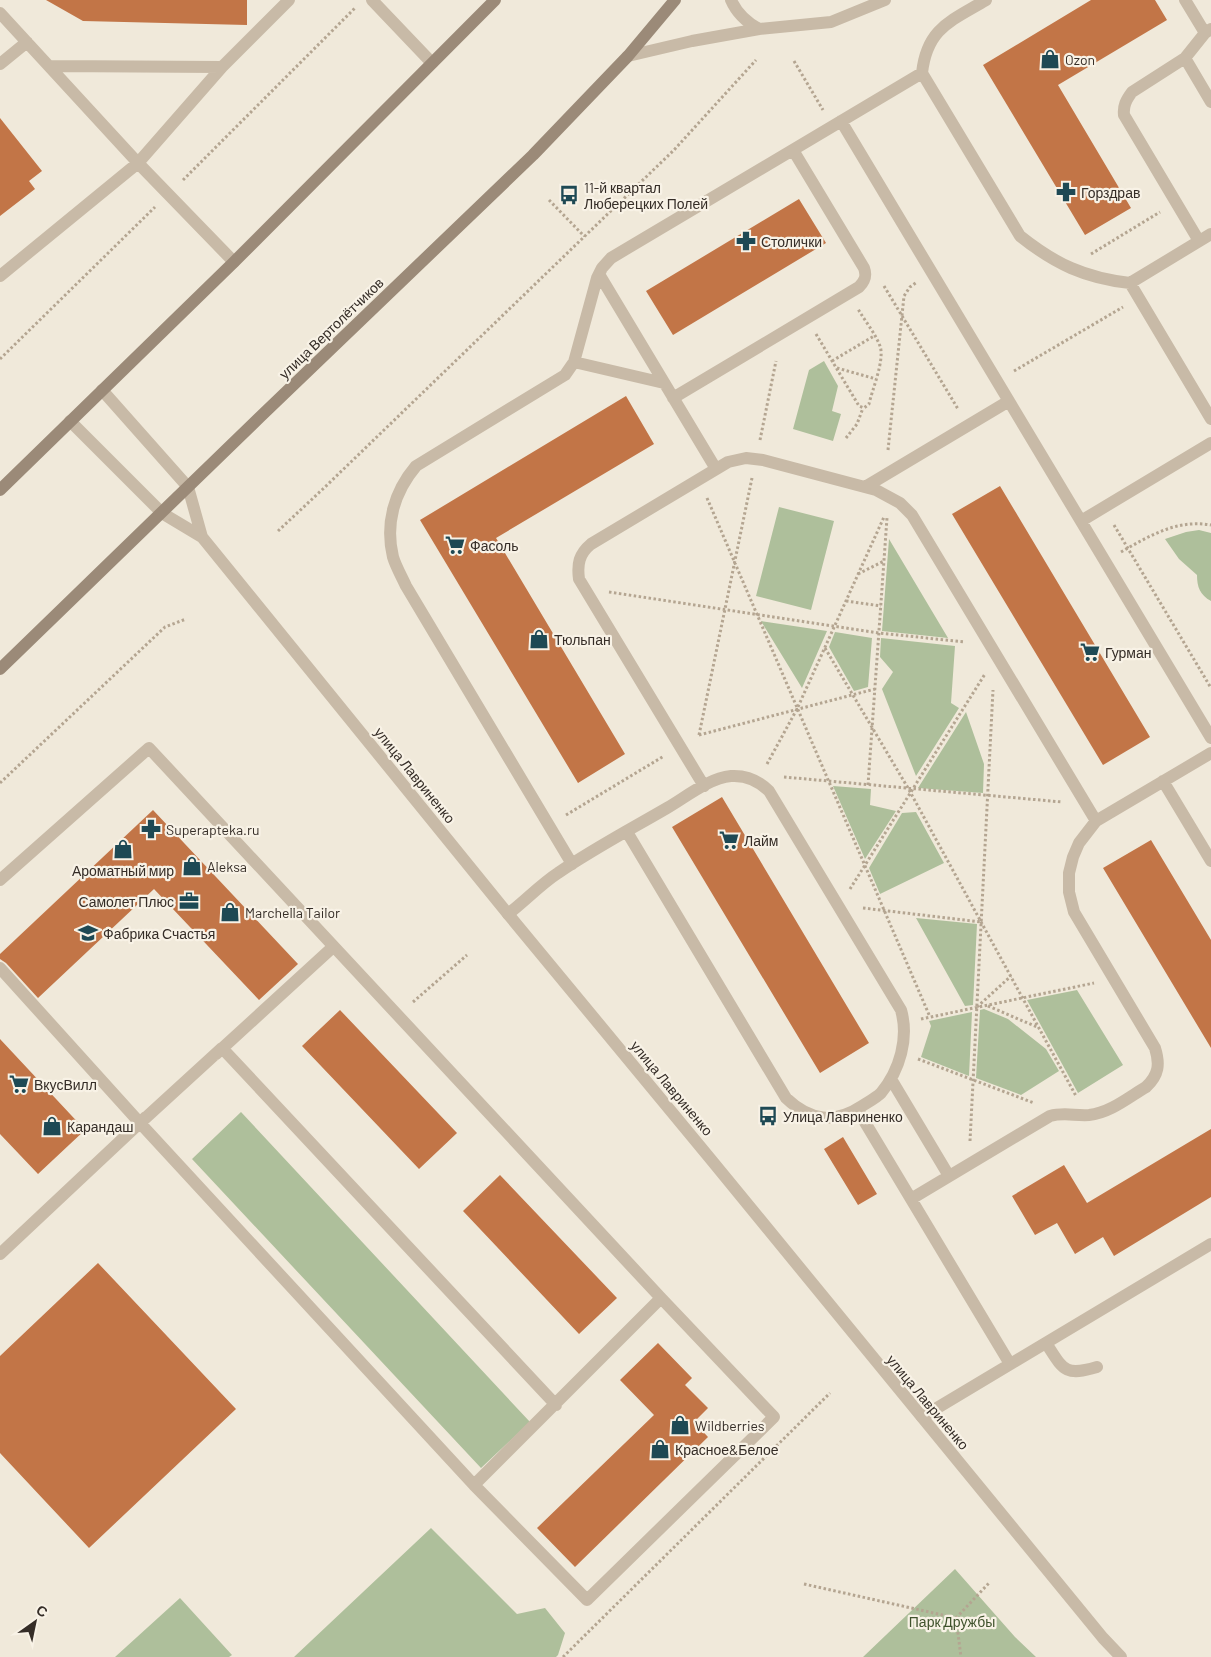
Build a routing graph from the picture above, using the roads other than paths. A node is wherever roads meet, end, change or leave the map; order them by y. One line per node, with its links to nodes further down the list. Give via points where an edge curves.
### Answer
1 (290, 0): 18 (street)
2 (372, 0): 15 (street)
3 (495, 0): 15 (main road)
4 (675, 0): 13 (main road, улица Вертолётчиков)
5 (731, 0): 10 (street, via 736,11)
6 (885, 0): 10 (street, via 831,22)
7 (986, 0): 19 (street, via 943,26 934,36 924,58)
8 (1185, 0): 11 (street)
9 (0, 13): 12 (street)
10 (758, 30): 13 (street)
11 (1208, 31): 14 (street)
12 (27, 42): 16 (street); 17 (street)
13 (628, 56): 39 (main road, улица Вертолётчиков, via 534,155)
14 (1185, 58): 20 (street); 25 (street, via 1132,92 1123,109)
15 (432, 63): 26 (main road)
16 (0, 64)
17 (49, 66): 18 (street); 23 (street)
18 (222, 67): 23 (street)
19 (922, 73): 21 (street); 29 (street, via 1020,236 1068,267 1096,277)
20 (1211, 102)
21 (837, 124): 22 (street); 34 (street)
22 (793, 150): 27 (street, via 611,258); 33 (street, via 864,268 866,277 862,284 848,293)
23 (138, 162): 26 (street); 28 (street)
24 (1211, 234): 25 (street)
25 (1199, 241): 29 (street)
26 (234, 262): 32 (main road)
27 (598, 274): 30 (street); 31 (street)
28 (0, 276)
29 (1130, 283): 35 (street)
30 (574, 362): 31 (street); 53 (street, via 558,381 416,466 397,496 390,520 394,559 406,586)
31 (664, 383): 33 (street)
32 (102, 390): 36 (main road); 39 (street)
33 (673, 398): 38 (street)
34 (1009, 401): 40 (street); 43 (street)
35 (1211, 419)
36 (70, 421): 41 (main road); 42 (street, улица Лавриненко)
37 (1211, 443): 43 (street)
38 (716, 469): 40 (street, via 736,459 756,459); 49 (street, via 591,544 578,568 578,579)
39 (188, 487): 42 (main road, улица Вертолётчиков); 44 (street, улица Лавриненко)
40 (865, 487): 50 (street, via 876,490 890,503 912,515)
41 (0, 490)
42 (162, 513): 44 (street, улица Лавриненко); 45 (main road, улица Вертолётчиков)
43 (1081, 521): 46 (street)
44 (202, 537): 55 (street, улица Лавриненко)
45 (0, 669)
46 (1211, 738)
47 (1211, 753): 48 (street)
48 (1163, 781): 50 (street); 52 (street)
49 (704, 786): 51 (street); 59 (street, via 720,778 742,776 759,778 769,791 901,1010 904,1036)
50 (1096, 822): 62 (street, via 1073,856 1069,892 1074,912 1155,1048 1159,1060 1156,1075 1146,1087 1108,1110 1087,1115 1050,1116)
51 (626, 832): 53 (street); 60 (street, via 786,1098 802,1112 817,1117 842,1116)
52 (1211, 861)
53 (572, 864): 55 (street)
54 (0, 880): 56 (street, via 149,748)
55 (508, 914): 71 (street, улица Лавриненко)
56 (332, 947): 58 (street); 66 (street)
57 (0, 968): 61 (street)
58 (222, 1048): 61 (street); 70 (street)
59 (891, 1079): 60 (street, via 880,1094); 62 (street)
60 (857, 1109): 63 (street)
61 (140, 1123): 65 (street); 72 (street)
62 (949, 1176): 63 (street)
63 (911, 1199): 68 (street)
64 (1211, 1244): 67 (street)
65 (0, 1254)
66 (661, 1298): 70 (street); 72 (street, via 774,1416 767,1424 587,1600)
67 (1046, 1343): 68 (street); 69 (street, via 1062,1368 1079,1373)
68 (1010, 1364): 71 (street)
69 (1097, 1367)
70 (556, 1405): 72 (street)
71 (922, 1417): 73 (street, улица Лавриненко)
72 (474, 1485)
73 (1121, 1657)

